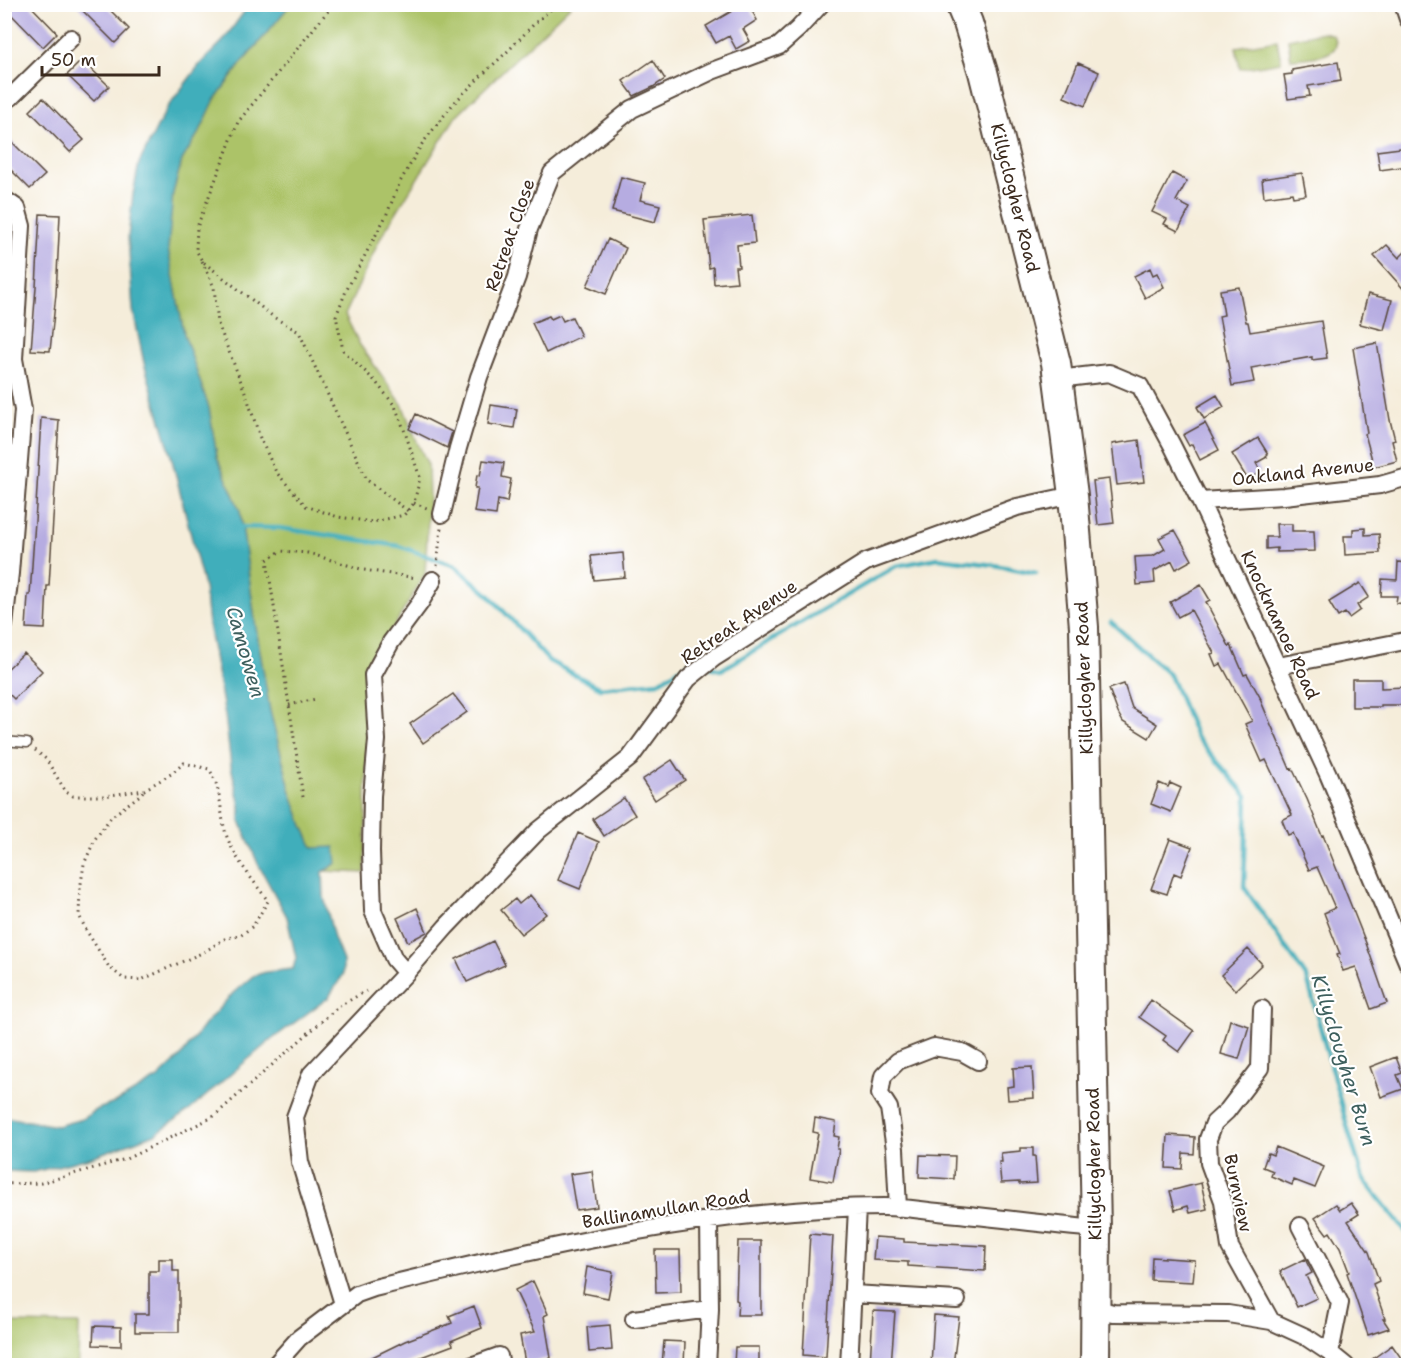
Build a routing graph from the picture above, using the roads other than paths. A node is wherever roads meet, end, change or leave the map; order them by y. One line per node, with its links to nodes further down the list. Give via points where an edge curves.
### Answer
1 (821, 4): 12 (street, Retreat Close, via 779,46 712,71 632,109 552,173 479,377)
2 (960, 4): 8 (highway, Killyclogher Road, via 983,72)
3 (1403, 4): 4 (street)
4 (1408, 19)
5 (71, 38): 6 (street)
6 (4, 100)
7 (4, 199): 13 (street, via 17,208 22,226 14,359 23,410)
8 (1058, 379): 10 (highway, Killyclogher Road); 11 (street, Knocknamoe Road, via 1109,373 1140,386)
9 (1404, 480): 11 (street, Oakland Avenue, via 1284,496)
10 (1073, 495): 21 (street, Retreat Avenue, via 1017,507 866,561 714,658 688,679 630,758 538,831); 28 (highway, Killyclogher Road, via 1084,627)
11 (1200, 501): 17 (street, Knocknamoe Road)
12 (442, 514)
13 (7, 573): 15 (street)
14 (435, 575): 21 (street, via 374,675 377,740 372,796 373,911 394,959)
15 (4, 625)
16 (1407, 638): 17 (street)
17 (1278, 666): 20 (street, Knocknamoe Road)
18 (4, 741): 19 (lane)
19 (27, 742)
20 (1408, 964)
21 (406, 973): 31 (street, Retreat Avenue, via 310,1074 295,1117 300,1162)
22 (1263, 1009): 35 (street, Burnview, via 1260,1068 1214,1123 1208,1139 1209,1163 1223,1201 1230,1247)
23 (978, 1061): 25 (street, via 962,1052 934,1047 898,1061 883,1076 880,1094 889,1108)
24 (857, 1208): 25 (street, Ballinamullan Road); 26 (street, Ballinamullan Road); 29 (street)
25 (898, 1208): 28 (street, Ballinamullan Road)
26 (709, 1220): 31 (street, Ballinamullan Road, via 488,1261 374,1288); 33 (street)
27 (1300, 1226): 36 (street, via 1340,1303)
28 (1096, 1229): 32 (highway, Killyclogher Road)
29 (853, 1294): 30 (street); 41 (street)
30 (957, 1300)
31 (343, 1304): 37 (street, Ballinamullan Road, via 299,1338)
32 (1094, 1308): 35 (street, via 1113,1312 1228,1314); 42 (highway, Killyclogher Road)
33 (710, 1309): 34 (street); 40 (street)
34 (634, 1319)
35 (1271, 1321): 36 (street)
36 (1330, 1353): 43 (street)
37 (274, 1365)
38 (471, 1365): 39 (street, via 500,1356)
39 (501, 1365)
40 (707, 1365)
41 (849, 1365)
42 (1095, 1365)
43 (1346, 1365)

